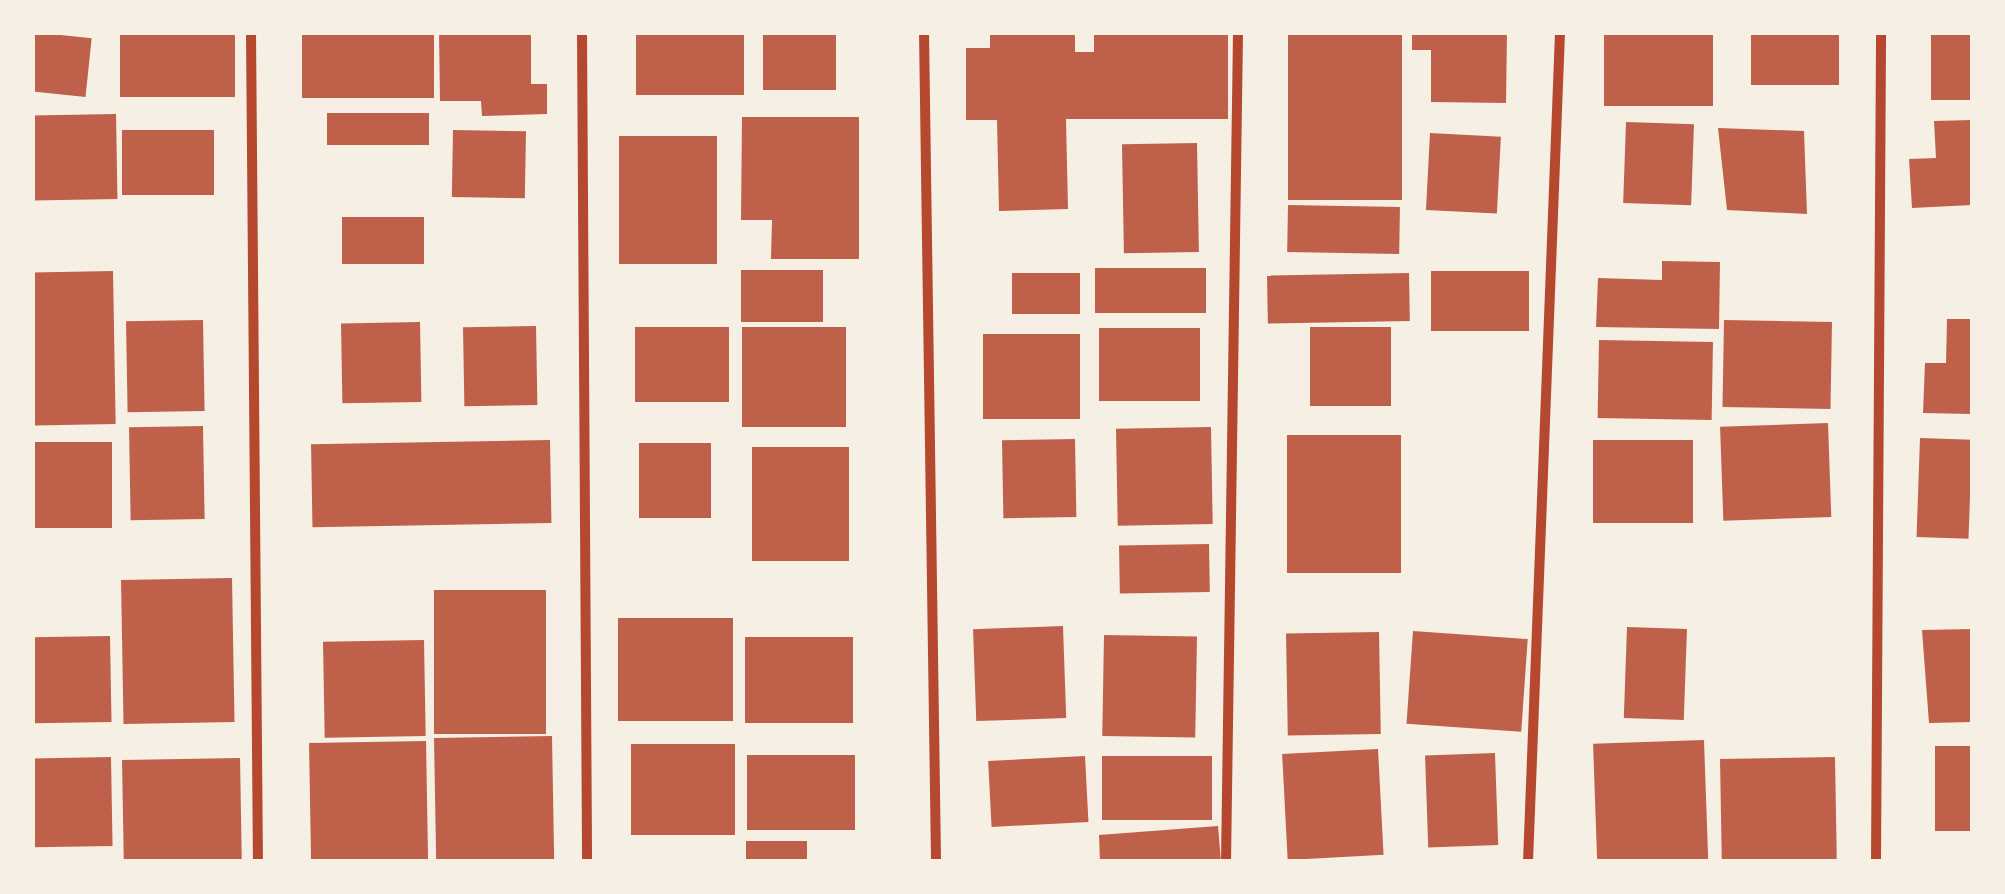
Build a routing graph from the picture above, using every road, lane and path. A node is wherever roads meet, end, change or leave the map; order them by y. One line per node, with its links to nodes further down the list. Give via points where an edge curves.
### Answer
1 (251, 32): 7 (street)
2 (582, 32): 8 (street)
3 (924, 32): 9 (street)
4 (1238, 32): 10 (street)
5 (1560, 32): 11 (street)
6 (1881, 32): 12 (street)
7 (258, 862)
8 (587, 862)
9 (936, 862)
10 (1226, 862)
11 (1528, 862)
12 (1876, 862)

